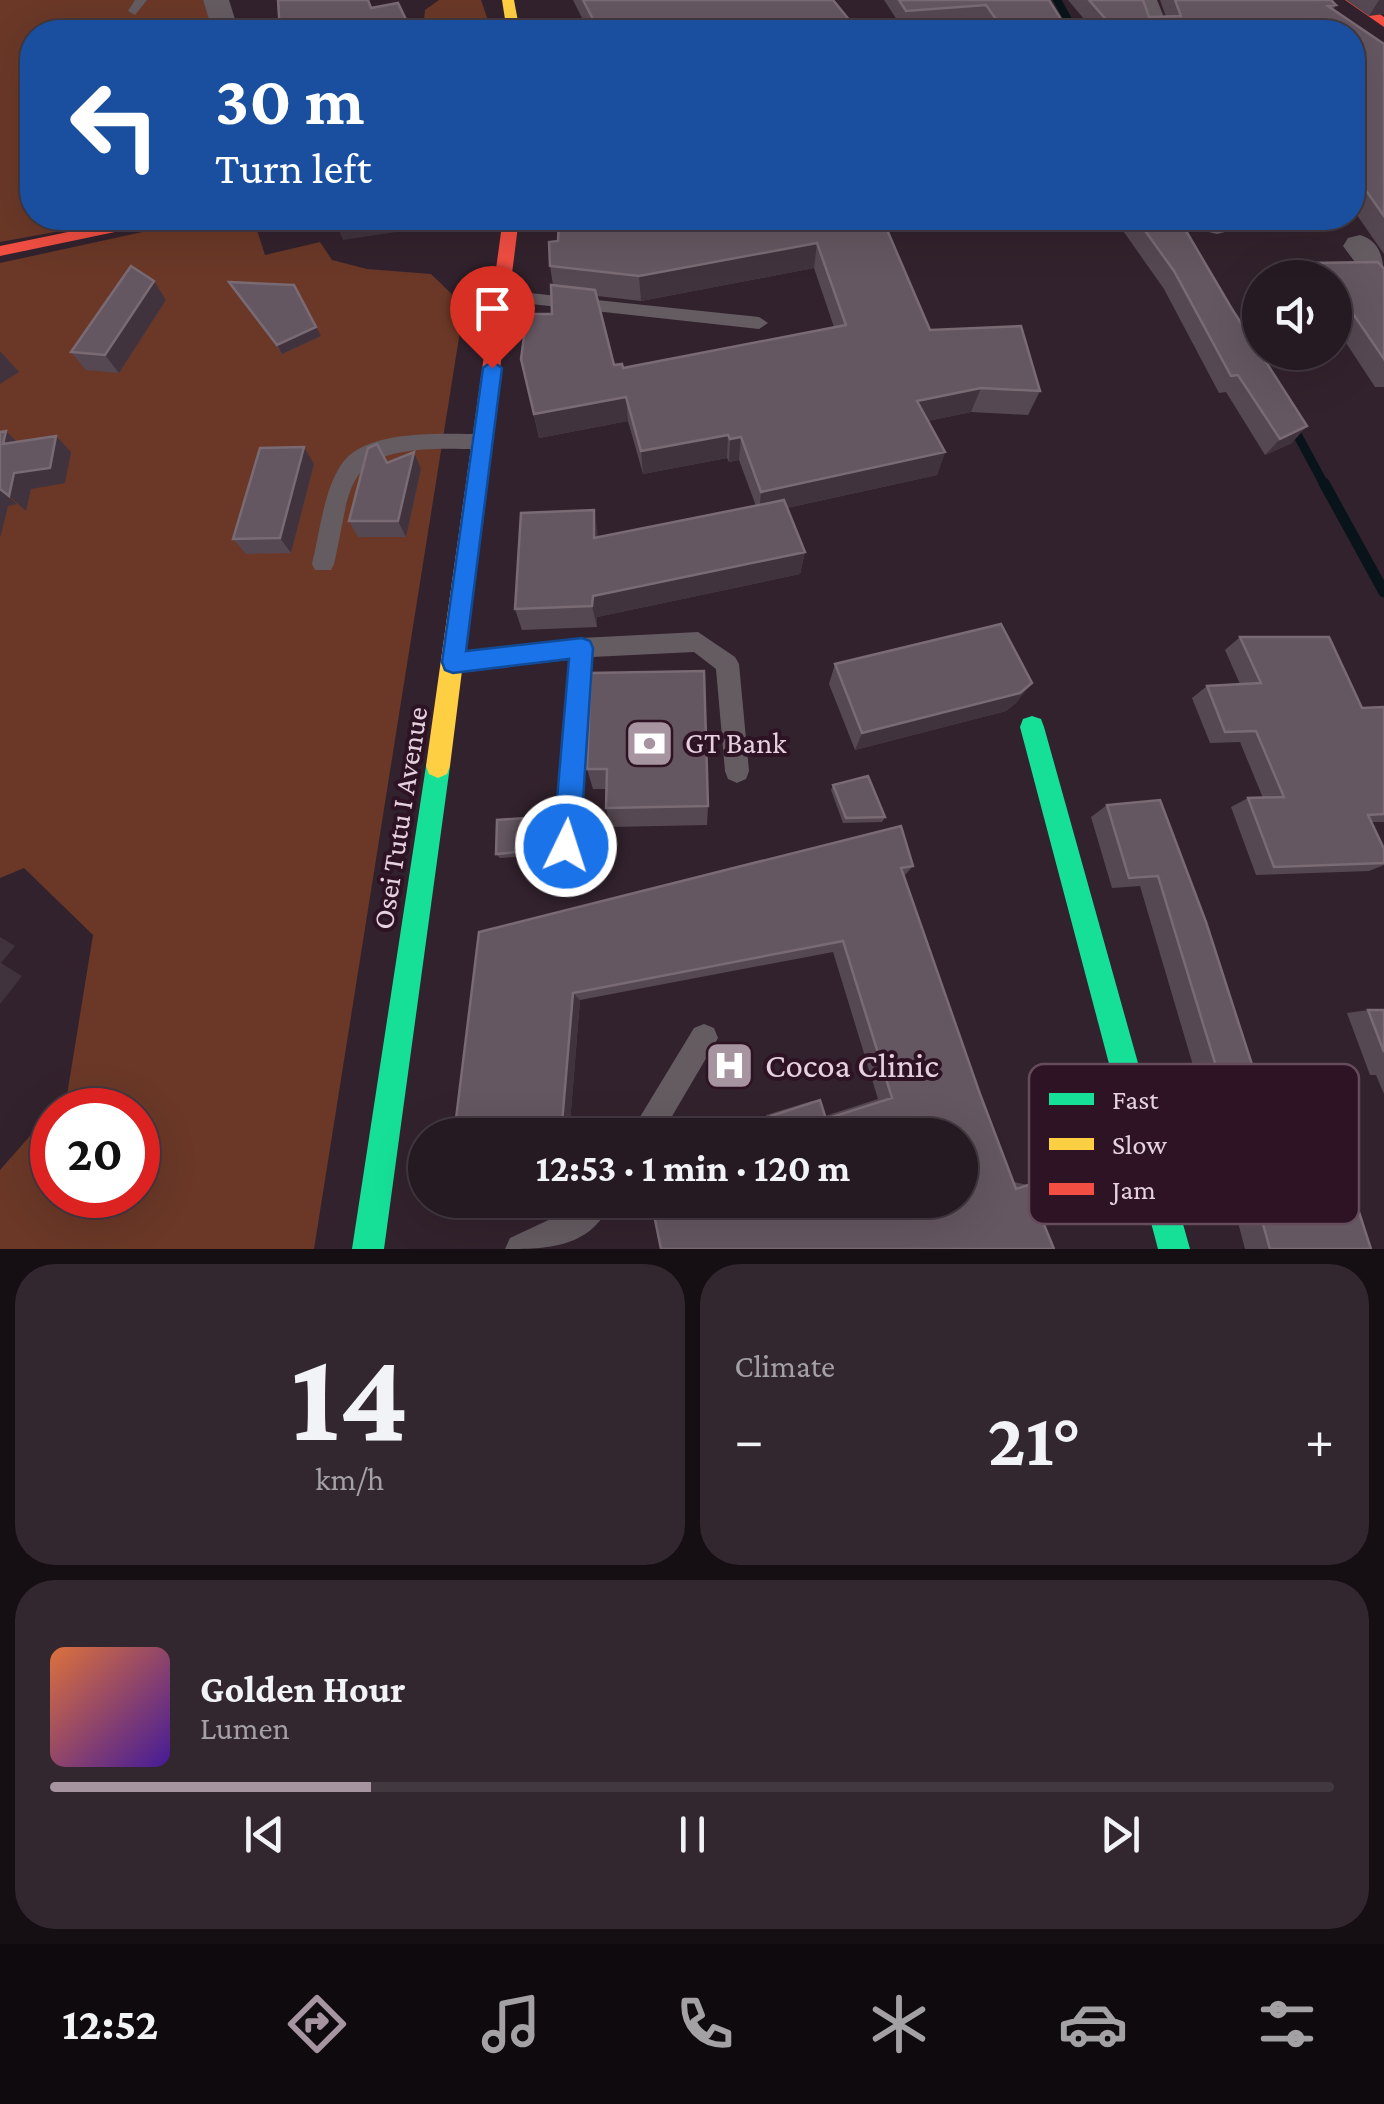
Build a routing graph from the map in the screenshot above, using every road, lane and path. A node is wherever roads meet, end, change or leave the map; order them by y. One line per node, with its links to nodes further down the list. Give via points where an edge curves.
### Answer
1 (1343, 6): 2 (street)
2 (1384, 22)
3 (1365, 27): 4 (street)
4 (1384, 46)
5 (101, 230): 8 (street)
6 (509, 230): 10 (street, Osei Tutu I Avenue)
7 (1360, 246): 9 (street)
8 (0, 251)
9 (1384, 277)
10 (501, 296): 11 (lane); 12 (street, Osei Tutu I Avenue)
11 (760, 323)
12 (482, 441): 13 (lane, via 387,446 361,456 349,469); 15 (street, Osei Tutu I Avenue)
13 (324, 564)
14 (582, 648): 15 (lane); 17 (lane, via 698,642 727,664); 18 (lane)
15 (453, 662): 24 (street, Osei Tutu I Avenue)
16 (1032, 727): 20 (street)
17 (737, 771)
18 (566, 846)
19 (704, 1038): 21 (lane)
20 (1124, 1064)
21 (655, 1118)
22 (577, 1218): 25 (lane)
23 (1167, 1224): 26 (street)
24 (368, 1249)
25 (520, 1249)
26 (1174, 1249)

